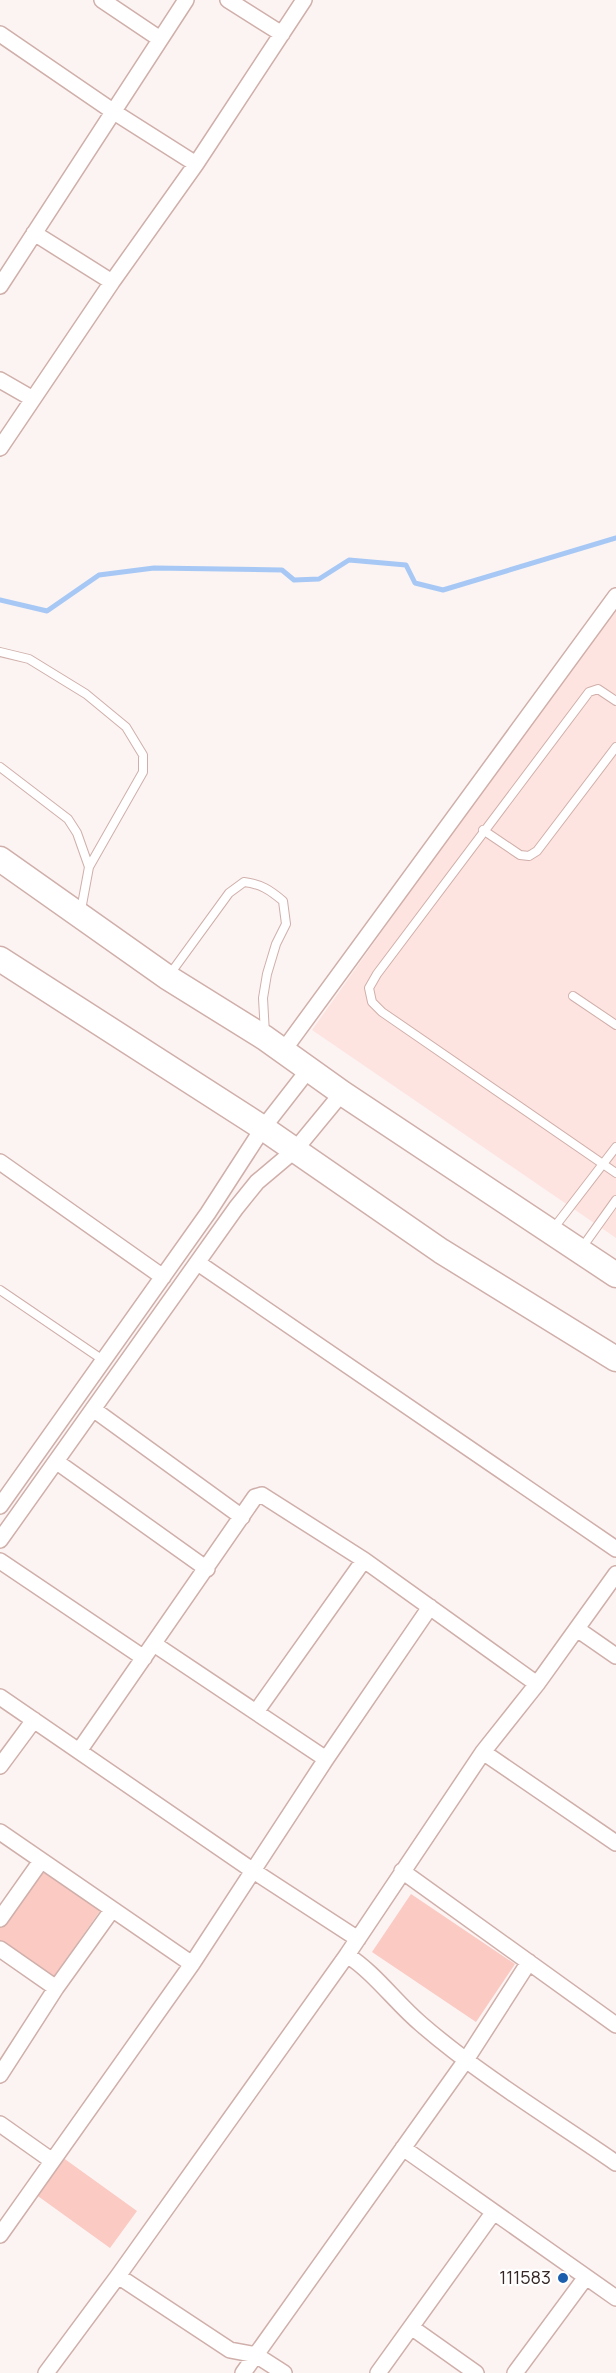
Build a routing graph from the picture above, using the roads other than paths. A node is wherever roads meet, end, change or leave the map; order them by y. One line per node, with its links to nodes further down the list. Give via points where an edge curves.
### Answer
1 (102, 0): 7 (street)
2 (186, 0): 7 (street)
3 (228, 0): 6 (street)
4 (304, 0): 6 (street)
5 (0, 34): 8 (street)
6 (282, 34): 9 (street)
7 (160, 39): 8 (street)
8 (114, 112): 9 (street); 10 (street)
9 (196, 164): 12 (street)
10 (34, 233): 11 (street); 12 (street)
11 (5, 267): 13 (street)
12 (112, 282): 15 (street)
13 (0, 286)
14 (0, 380): 15 (street)
15 (33, 399): 16 (street)
16 (0, 448)
17 (616, 596): 30 (street)
18 (0, 652): 24 (lane, via 29,659 86,694 126,727 143,755 143,772)
19 (616, 701): 22 (lane, via 598,689 589,692)
20 (616, 747): 22 (lane, via 537,851 529,856 520,855)
21 (0, 767): 24 (lane, via 68,819)
22 (483, 830): 37 (lane, via 377,974 369,988 372,1002)
23 (0, 859): 25 (main road)
24 (89, 867): 25 (lane)
25 (80, 915): 27 (main road)
26 (0, 959): 33 (main road)
27 (167, 977): 30 (main road); 30 (lane, via 229,893 244,882 270,890 283,901 286,924 276,944 263,998)
28 (573, 996): 29 (lane)
29 (616, 1025)
30 (274, 1044): 31 (main road)
31 (309, 1070): 32 (main road); 33 (street)
32 (342, 1092): 35 (street); 40 (main road)
33 (263, 1128): 35 (main road); 44 (street)
34 (616, 1147): 37 (lane)
35 (295, 1150): 42 (street, via 257,1182); 46 (main road, via 441,1251)
36 (0, 1162): 44 (street)
37 (603, 1164): 38 (lane); 40 (lane)
38 (616, 1173)
39 (616, 1200): 41 (lane)
40 (551, 1231): 41 (main road)
41 (580, 1250): 43 (main road)
42 (198, 1263): 48 (street); 53 (street)
43 (616, 1275)
44 (163, 1277): 47 (street)
45 (0, 1290): 47 (lane)
46 (616, 1359)
47 (103, 1360): 50 (street)
48 (93, 1409): 49 (street); 51 (street)
49 (57, 1462): 52 (street); 56 (street)
50 (0, 1506)
51 (242, 1517): 54 (street, via 255,1497 262,1495); 56 (street)
52 (0, 1540)
53 (616, 1549)
54 (364, 1560): 58 (street); 65 (street)
55 (0, 1561): 62 (street)
56 (207, 1569): 60 (street)
57 (616, 1574): 59 (street)
58 (430, 1607): 63 (street); 69 (street)
59 (577, 1629): 61 (street); 63 (street)
60 (154, 1644): 62 (street); 65 (street)
61 (616, 1656)
62 (144, 1658): 67 (street)
63 (537, 1684): 68 (street)
64 (0, 1697): 66 (street)
65 (256, 1712): 69 (street)
66 (34, 1720): 67 (street); 70 (street)
67 (80, 1752): 74 (street)
68 (483, 1752): 72 (street); 75 (street)
69 (326, 1759): 74 (street)
70 (0, 1766)
71 (0, 1832): 73 (street)
72 (616, 1843)
73 (42, 1861): 76 (street); 77 (street)
74 (252, 1870): 78 (street); 82 (street)
75 (402, 1871): 78 (street); 81 (street)
76 (112, 1910): 82 (street); 83 (street)
77 (0, 1919)
78 (358, 1939): 80 (street)
79 (0, 1949): 83 (street)
80 (347, 1955): 85 (street, via 366,1967 421,2024); 93 (street)
81 (530, 1962): 84 (street); 85 (street)
82 (192, 1964): 89 (street)
83 (56, 1988): 86 (street)
84 (616, 2025)
85 (466, 2060): 88 (street); 90 (street)
86 (0, 2075)
87 (0, 2124): 89 (street)
88 (404, 2148): 91 (street); 97 (street)
89 (51, 2160): 92 (street)
90 (616, 2163)
91 (493, 2213): 94 (street); 96 (street)
92 (0, 2235)
93 (118, 2277): 97 (street, via 230,2350); 98 (street)
94 (586, 2277): 95 (street); 103 (street)
95 (616, 2298)
96 (411, 2327): 101 (street); 102 (street)
97 (256, 2355): 99 (street); 100 (street)
98 (46, 2373)
99 (243, 2373)
100 (284, 2373)
101 (378, 2373)
102 (476, 2373)
103 (515, 2373)

